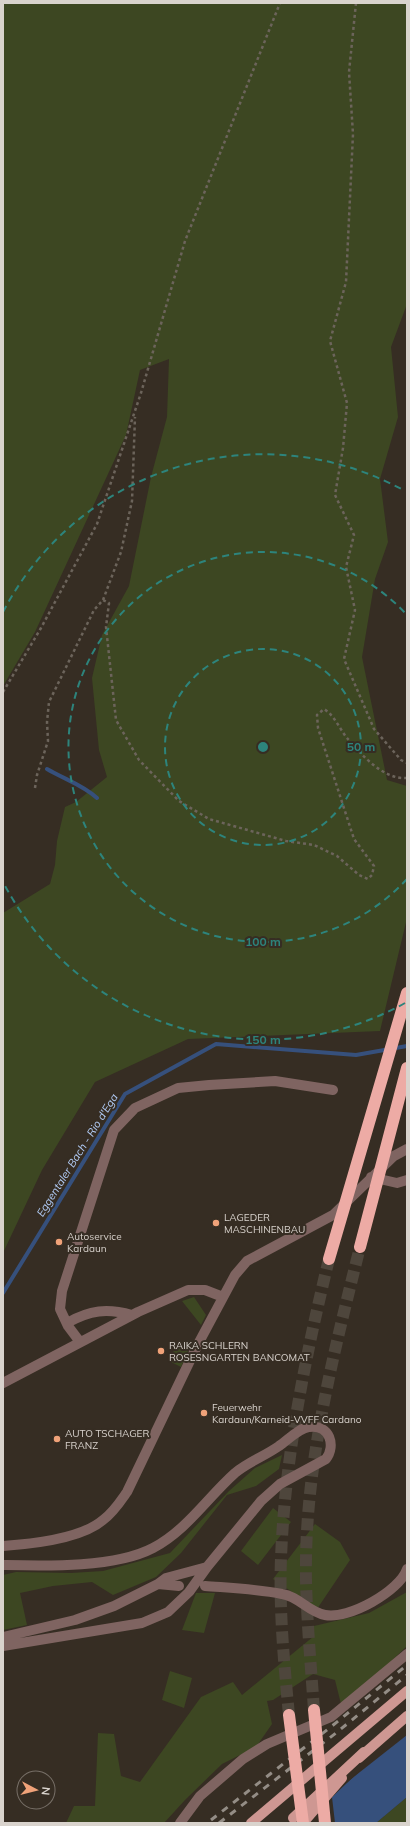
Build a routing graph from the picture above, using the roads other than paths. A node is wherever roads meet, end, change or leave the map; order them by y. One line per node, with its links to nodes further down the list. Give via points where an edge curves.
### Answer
1 (407, 993): 8 (highway, bridge)
2 (407, 1068): 7 (highway, bridge)
3 (333, 1090): 11 (street, via 275,1081 209,1084 178,1088 135,1108 114,1130 85,1216 62,1291 60,1309)
4 (407, 1149): 5 (street, via 394,1156)
5 (371, 1177): 6 (street, via 397,1183); 9 (street, via 333,1215 247,1261 235,1275)
6 (407, 1180)
7 (360, 1247)
8 (329, 1259)
9 (223, 1297): 10 (street, via 205,1290 188,1290); 14 (street, via 127,1492 116,1508 103,1521 86,1530 27,1544)
10 (132, 1315): 11 (street, via 114,1310 92,1312); 12 (street)
11 (67, 1323): 12 (street)
12 (80, 1342): 13 (street)
13 (3, 1383)
14 (3, 1546)
15 (3, 1566): 16 (street, via 102,1562 151,1550 175,1535 236,1472 252,1461 308,1427 321,1429 327,1433 332,1446 326,1459 280,1484 261,1501)
16 (207, 1567): 18 (street, via 166,1578); 22 (street, via 180,1602 168,1612 142,1623)
17 (407, 1569): 20 (street, via 393,1588 353,1612 340,1616 326,1616 313,1611 284,1594)
18 (158, 1584): 19 (street); 21 (street, via 114,1606 74,1620)
19 (179, 1586)
20 (205, 1586)
21 (3, 1636)
22 (3, 1646)
23 (407, 1654): 29 (street, via 331,1717 267,1744 243,1759 200,1796)
24 (407, 1691): 30 (main road)
25 (314, 1710): 31 (highway, bridge)
26 (289, 1715): 28 (highway, bridge)
27 (407, 1716): 28 (main road, bridge, via 364,1752)
28 (296, 1822)
29 (180, 1823)
30 (251, 1823)
31 (325, 1823)

